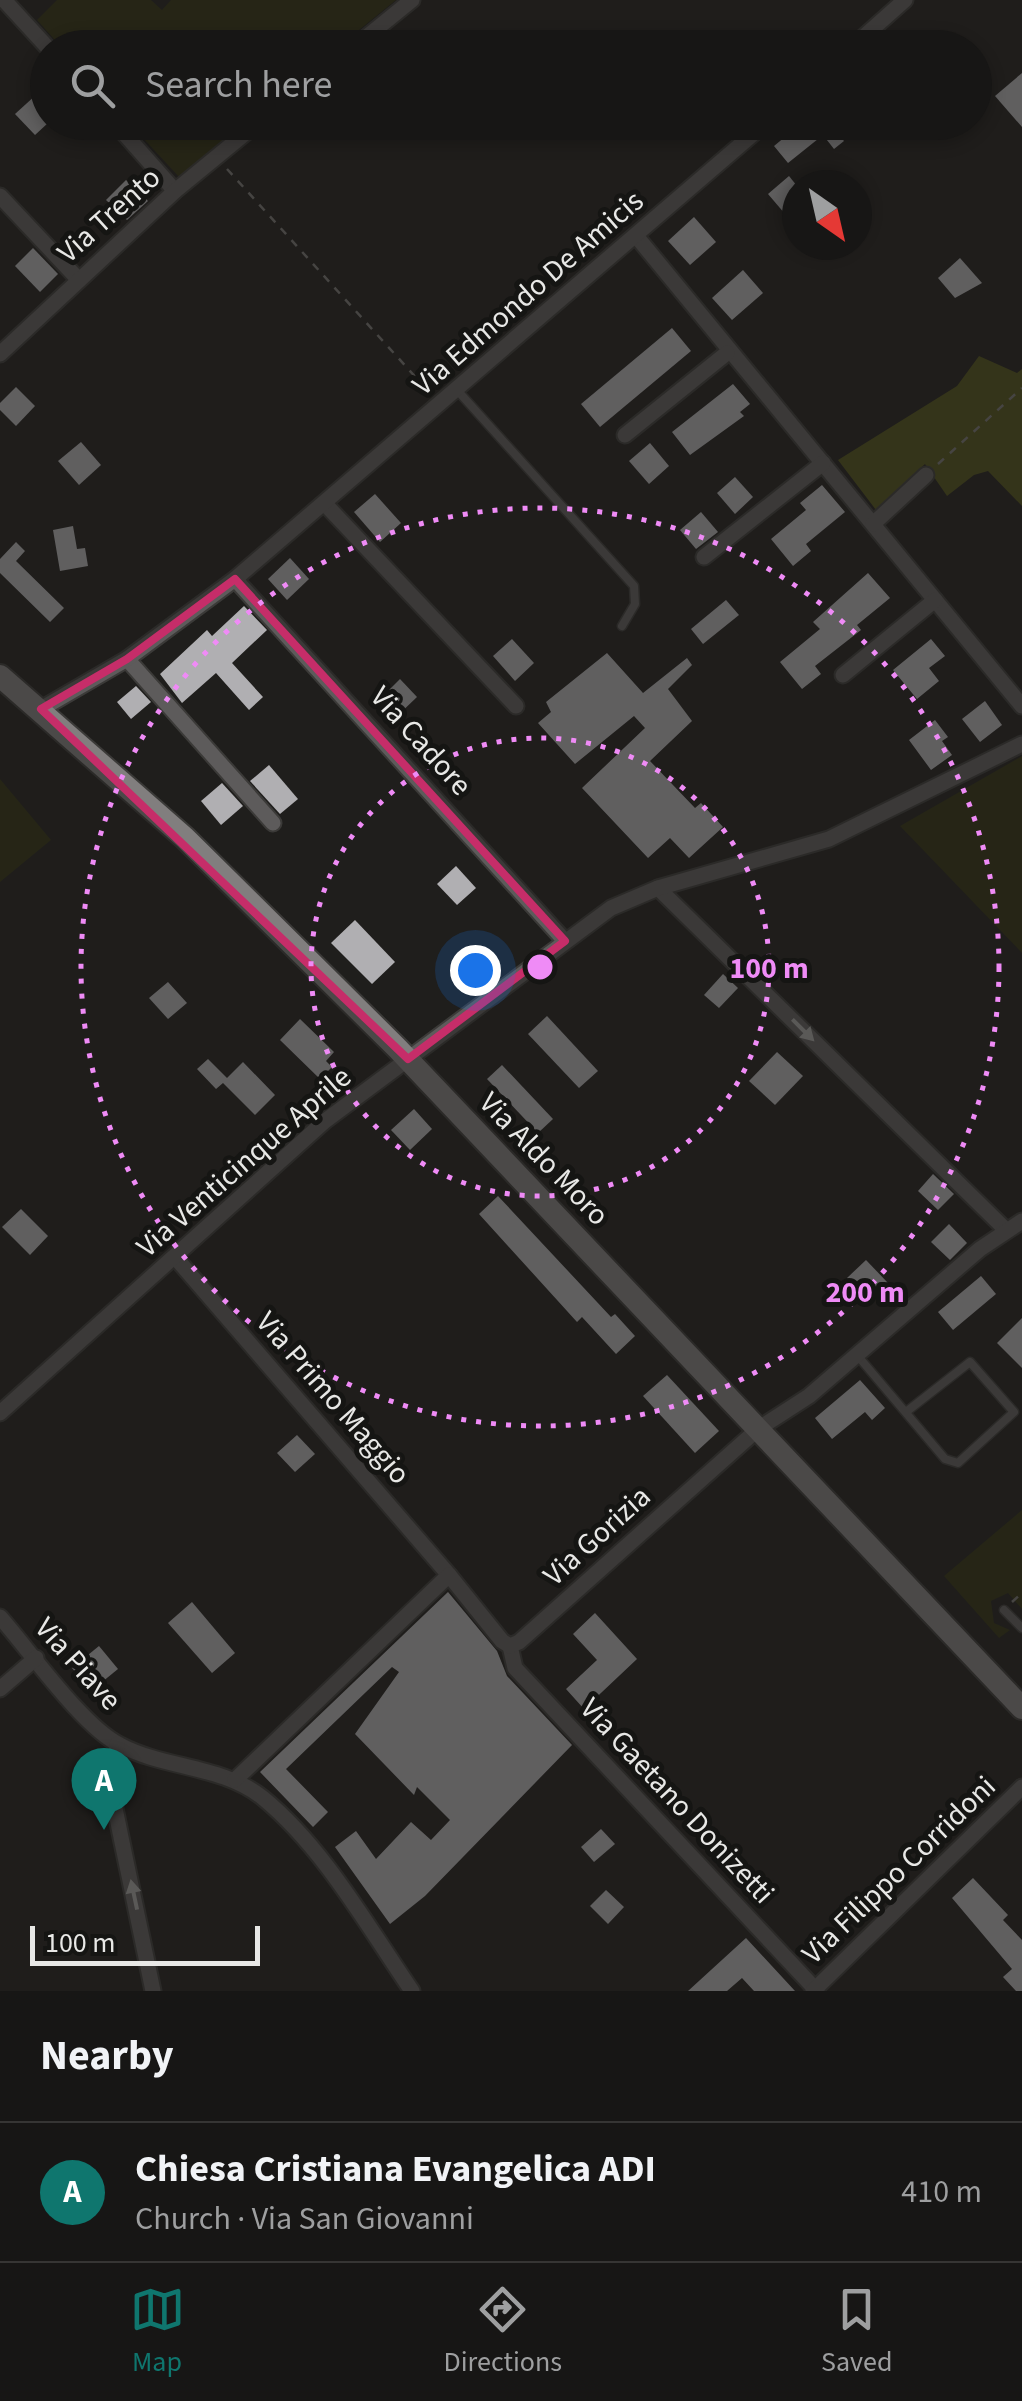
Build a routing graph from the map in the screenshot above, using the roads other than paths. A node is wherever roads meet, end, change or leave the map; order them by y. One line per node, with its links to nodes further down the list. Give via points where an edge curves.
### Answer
1 (4, 0): 4 (street)
2 (412, 0): 5 (street)
3 (905, 0): 6 (street)
4 (32, 30)
5 (375, 30)
6 (872, 30)
7 (130, 140): 10 (street)
8 (237, 140): 10 (street, Via Trento)
9 (746, 140): 12 (street, Via Edmondo De Amicis)
10 (175, 191): 13 (street, Via Trento)
11 (0, 196): 13 (street)
12 (636, 237): 14 (street); 16 (street, Via Edmondo De Amicis)
13 (79, 280): 15 (street, Via Trento)
14 (728, 353): 17 (street); 18 (street)
15 (0, 354)
16 (457, 390): 20 (street, Via Edmondo De Amicis); 25 (lane, via 634,586 635,604)
17 (625, 435)
18 (823, 464): 21 (street); 22 (street)
19 (926, 475): 21 (street)
20 (326, 505): 23 (street, Via Edmondo De Amicis); 29 (street)
21 (873, 524): 24 (street)
22 (704, 557)
23 (235, 579): 26 (street, Via Edmondo De Amicis); 35 (street, Via Cadore)
24 (935, 600): 27 (street); 30 (street)
25 (622, 626)
26 (127, 660): 31 (street, Via Edmondo De Amicis); 33 (street)
27 (843, 675)
28 (0, 676): 31 (main road, Via Aldo Moro)
29 (516, 706)
30 (1022, 706)
31 (40, 709): 36 (main road, Via Aldo Moro, via 198,850)
32 (1022, 744): 34 (street, Via Venticinque Aprile, via 829,839)
33 (272, 824)
34 (658, 888): 35 (street, Via Venticinque Aprile, via 611,908); 38 (street, one-way to 38)
35 (565, 941): 36 (street, Via Venticinque Aprile)
36 (408, 1059): 39 (street, Via Venticinque Aprile, via 303,1140); 43 (main road, Via Aldo Moro)
37 (1022, 1221): 38 (street, Via Gorizia)
38 (1006, 1230): 40 (street, Via Gorizia)
39 (176, 1257): 42 (street, Via Venticinque Aprile); 44 (street, Via Primo Maggio)
40 (857, 1355): 41 (lane); 43 (street, Via Gorizia)
41 (906, 1412): 41 (lane, via 945,1458 958,1463 1014,1412 970,1362)
42 (0, 1413)
43 (758, 1429): 48 (street, Via Gorizia); 51 (main road, Via Aldo Moro)
44 (449, 1575): 48 (street); 53 (street)
45 (1004, 1610): 47 (lane)
46 (0, 1617): 49 (street, Via Piave)
47 (1022, 1628)
48 (510, 1646): 55 (street, Via Gaetano Donizetti, via 515,1668)
49 (36, 1658): 50 (street); 52 (street, Via Piave)
50 (0, 1689)
51 (1022, 1708)
52 (118, 1744): 53 (street); 56 (street, one-way to 52, via 112,1794)
53 (235, 1780): 57 (street, via 261,1796 304,1841)
54 (1022, 1788): 55 (street, Via Filippo Corridoni)
55 (815, 1990)
56 (153, 1991)
57 (412, 1991)

